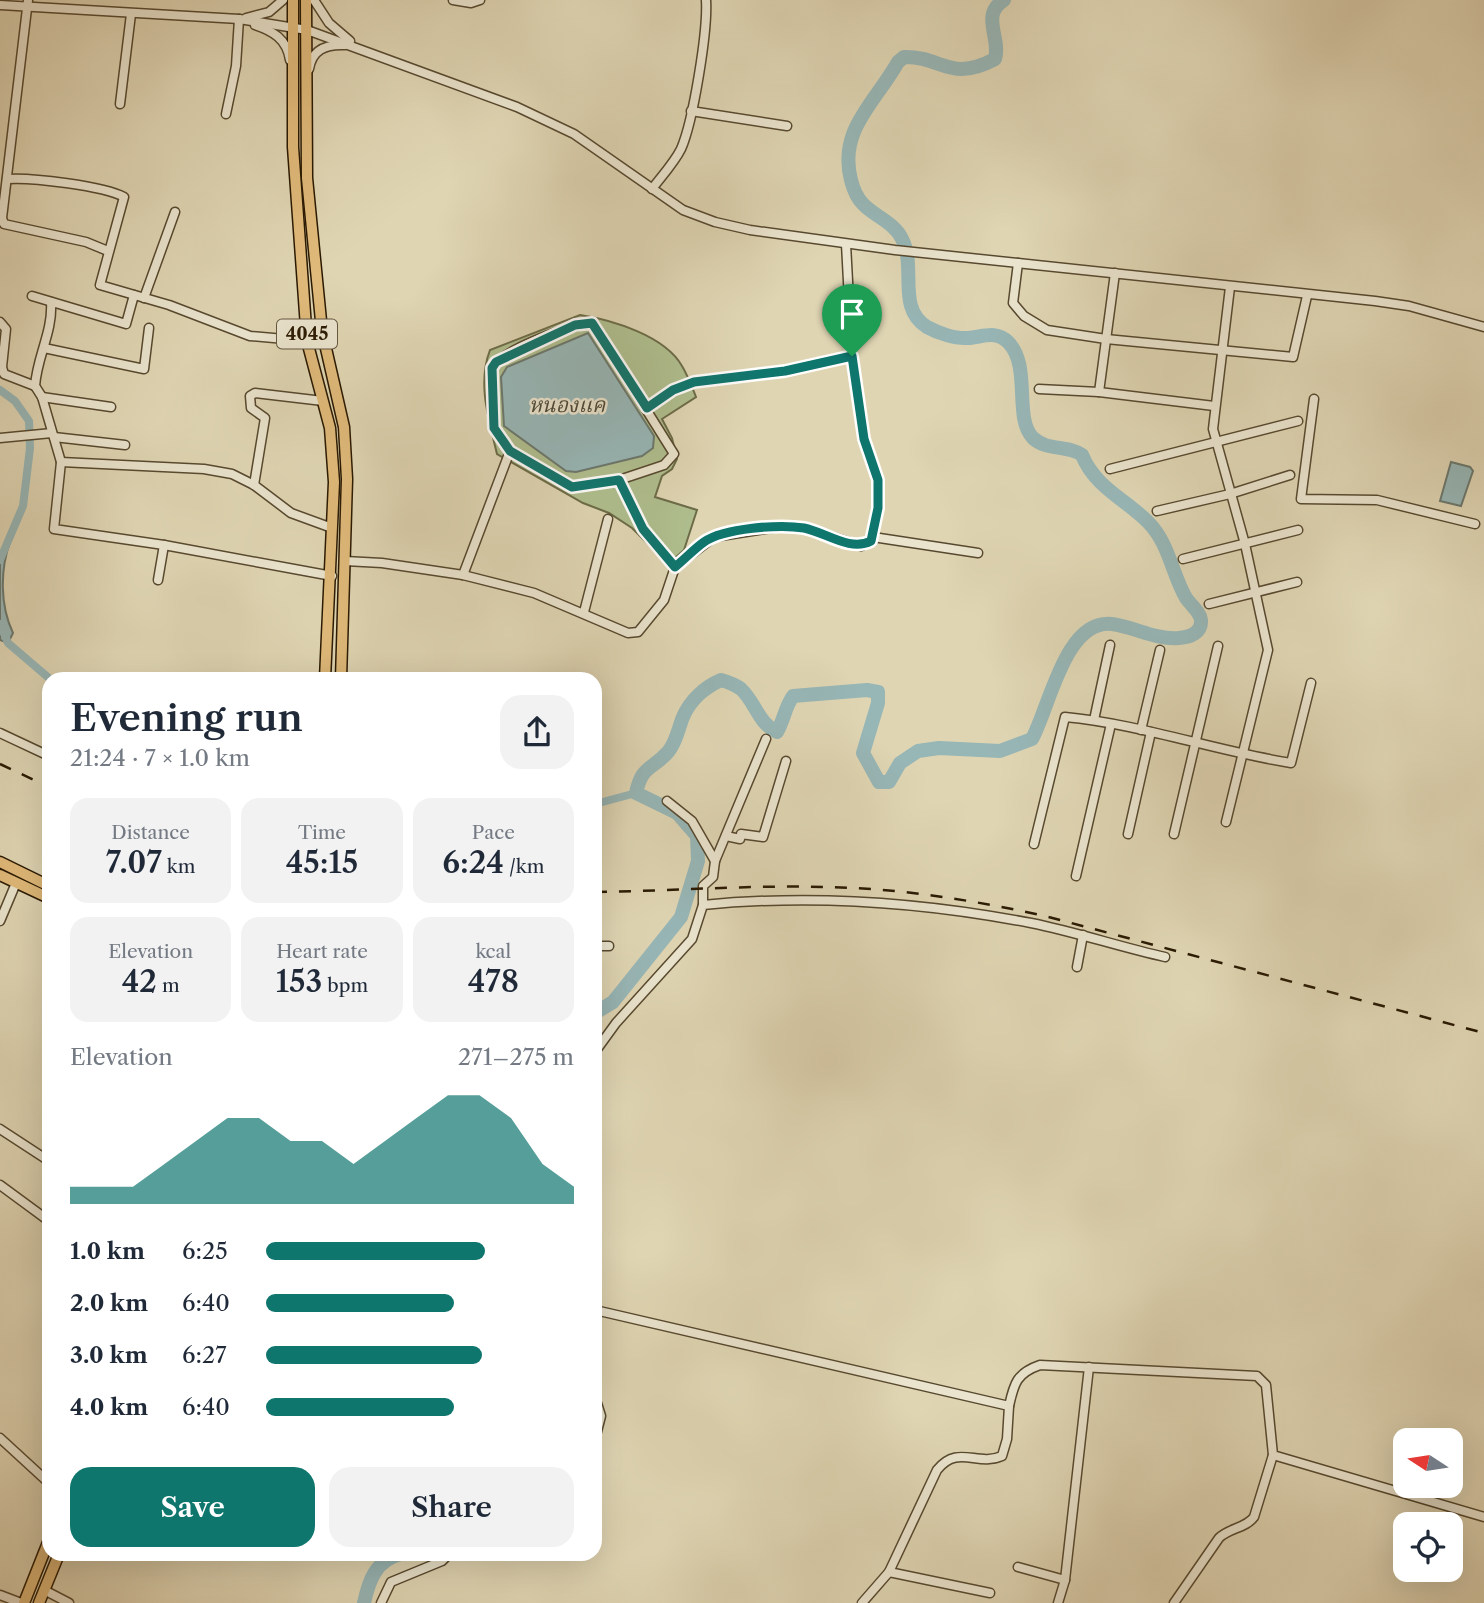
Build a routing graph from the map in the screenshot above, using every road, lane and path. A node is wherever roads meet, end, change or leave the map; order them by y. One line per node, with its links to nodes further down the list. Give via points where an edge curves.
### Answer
1 (79, 0): 11 (street)
2 (283, 0): 13 (street, via 269,12)
3 (293, 0): 14 (main road, 4045)
4 (306, 0): 15 (main road, 4045)
5 (314, 0): 16 (street, via 329,23)
6 (453, 0): 7 (street)
7 (480, 0)
8 (706, 0): 20 (street)
9 (28, 3): 10 (street); 11 (street); 23 (street)
10 (0, 5)
11 (77, 10): 12 (street)
12 (131, 14): 13 (street); 19 (street)
13 (239, 19): 14 (street); 18 (street, via 267,29 285,42); 21 (street)
14 (293, 26): 15 (street); 18 (main road, 4045)
15 (307, 30): 16 (street); 17 (main road, 4045)
16 (358, 47): 17 (street, via 318,50); 24 (street, via 529,112 574,134)
17 (307, 78): 75 (main road, 4045, via 307,178 322,331 344,427)
18 (293, 87): 40 (main road, 4045)
19 (120, 104)
20 (691, 111): 22 (street); 24 (street, via 681,150)
21 (226, 114)
22 (787, 126)
23 (7, 179): 27 (street, via 4,224); 27 (street, via 124,197)
24 (652, 189): 26 (street, via 683,210 715,222)
25 (174, 212): 34 (street)
26 (846, 244): 28 (street); 43 (street)
27 (108, 251): 31 (street, via 100,285)
28 (1018, 263): 29 (street); 39 (street, via 1013,303 1024,316 1048,330)
29 (1115, 274): 30 (street); 39 (street)
30 (1230, 287): 33 (street); 42 (street)
31 (134, 295): 34 (street); 35 (street, via 126,324)
32 (32, 296): 35 (street)
33 (1307, 296): 37 (street, via 1409,306); 42 (street, via 1293,357)
34 (145, 298): 40 (street, via 250,335)
35 (51, 302): 41 (street, via 52,320)
36 (0, 322): 44 (street, via 6,329 5,374)
37 (1484, 327)
38 (149, 328): 41 (street, via 144,369)
39 (1106, 339): 42 (street); 46 (street)
40 (307, 341): 49 (main road, 4045)
41 (44, 348): 44 (street)
42 (1222, 349): 50 (street)
43 (852, 356): 52 (street, via 785,371 694,382); 70 (street, via 864,439 878,480)
44 (35, 386): 47 (street)
45 (1039, 389): 46 (street)
46 (1099, 392): 50 (street)
47 (42, 397): 51 (street); 54 (street)
48 (1314, 399): 67 (street, via 1301,499 1377,500)
49 (323, 401): 63 (street, via 250,396 251,408 265,418); 68 (main road, 4045, via 334,482)
50 (1214, 406): 56 (street)
51 (111, 407)
52 (647, 408): 58 (street, via 592,323 575,325 506,355 492,368 494,428); 62 (street, via 674,454 664,465)
53 (1298, 421): 56 (street)
54 (53, 435): 55 (street); 57 (street); 59 (street)
55 (3, 437)
56 (1217, 442): 60 (street); 64 (street)
57 (125, 445)
58 (510, 451): 62 (street, via 572,487); 77 (street)
59 (61, 462): 63 (street, via 204,469 232,474); 72 (street, via 54,529)
60 (1110, 469)
61 (1290, 475): 64 (street)
62 (619, 480): 76 (street, via 643,529)
63 (254, 485): 68 (street, via 291,513)
64 (1230, 494): 65 (street); 71 (street)
65 (1157, 512)
66 (608, 519): 83 (street)
67 (1475, 524)
68 (332, 528): 78 (main road, 4045)
69 (1298, 530): 71 (street)
70 (873, 537): 73 (street); 76 (street, via 861,546 804,528 741,531 704,542)
71 (1244, 544): 74 (street); 81 (street)
72 (164, 545): 78 (street); 79 (street)
73 (978, 553)
74 (1183, 559)
75 (345, 561): 77 (street); 88 (main road, 4045)
76 (675, 567): 83 (street, via 664,600 638,632 620,631)
77 (463, 575): 83 (street, via 534,593)
78 (332, 576): 87 (main road, 4045)
79 (159, 580)
80 (1297, 582): 81 (street)
81 (1256, 594): 82 (street); 97 (street, via 1268,650)
82 (1209, 604)
83 (584, 612)
84 (1111, 645): 90 (street)
85 (1218, 646): 95 (street)
86 (1160, 650): 92 (street)
87 (326, 672)
88 (341, 672)
89 (1311, 683): 97 (street, via 1291,763)
90 (1094, 720): 91 (street); 104 (street, via 1065,717)
91 (1111, 724): 92 (street); 108 (street)
92 (1146, 731): 95 (street); 101 (street)
93 (0, 733): 96 (street)
94 (766, 739): 103 (street)
95 (1195, 743): 97 (street); 102 (street)
96 (42, 753)
97 (1242, 755): 100 (street)
98 (786, 761): 103 (street, via 763,837)
99 (667, 801): 105 (street, via 692,821)
100 (1226, 822)
101 (1128, 834)
102 (1174, 834)
103 (726, 836): 105 (street)
104 (1034, 844)
105 (715, 861): 112 (street, via 713,877 703,886)
106 (0, 862): 109 (main road)
107 (0, 875): 109 (main road)
108 (1076, 876)
109 (18, 878): 110 (main road); 111 (main road); 113 (street)
110 (42, 884)
111 (42, 893)
112 (703, 905): 114 (street, via 796,900 890,902 993,916); 119 (street, via 692,939)
113 (0, 921)
114 (1083, 935): 117 (street); 118 (street)
115 (602, 946): 116 (street)
116 (609, 946)
117 (1165, 957)
118 (1077, 967)
119 (602, 1042)
120 (0, 1129): 121 (street)
121 (42, 1156)
122 (0, 1185): 123 (street)
123 (42, 1216)
124 (602, 1312): 126 (street)
125 (1089, 1367): 126 (street, via 1040,1365 1023,1371); 128 (street, via 1257,1376 1266,1385); 136 (street)
126 (1009, 1406): 135 (street, via 1002,1456 946,1460)
127 (0, 1438): 129 (street)
128 (1273, 1455): 130 (street); 146 (street, via 1254,1517 1219,1538)
129 (42, 1477)
130 (1484, 1517)
131 (42, 1556): 140 (main road)
132 (56, 1561): 137 (main road)
133 (440, 1561): 143 (street, via 391,1582)
134 (1017, 1567): 136 (street)
135 (889, 1572): 138 (street); 144 (street)
136 (1065, 1580): 145 (street)
137 (44, 1590): 141 (main road); 142 (street)
138 (990, 1593)
139 (0, 1595): 140 (street)
140 (22, 1603)
141 (39, 1603)
142 (69, 1603)
143 (382, 1603)
144 (862, 1603)
145 (1058, 1603)
146 (1174, 1603)

